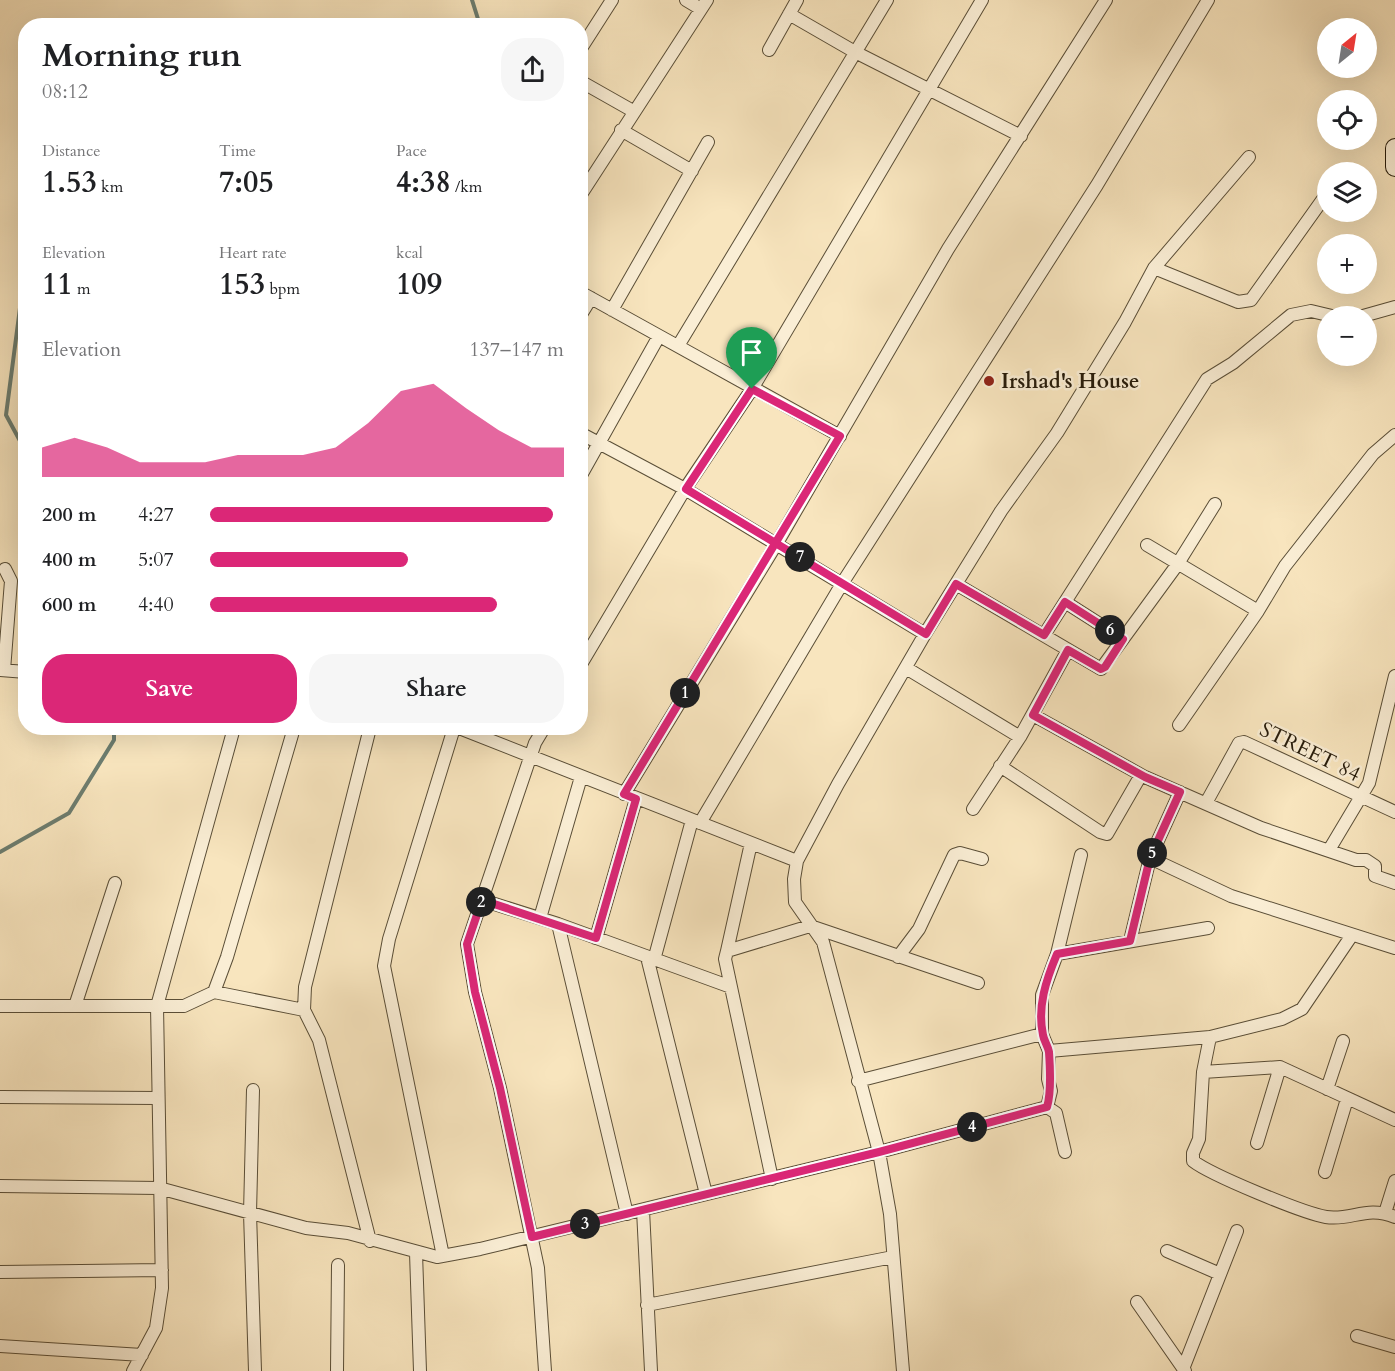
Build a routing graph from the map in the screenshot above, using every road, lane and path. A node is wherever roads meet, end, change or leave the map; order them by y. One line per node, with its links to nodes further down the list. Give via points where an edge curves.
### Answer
1 (612, 0): 10 (street)
2 (686, 0): 8 (street)
3 (797, 0): 9 (street)
4 (887, 0): 12 (street)
5 (982, 0): 14 (street)
6 (1106, 0): 17 (street)
7 (1208, 0): 45 (street, via 1097,185)
8 (704, 4): 15 (street)
9 (789, 14): 11 (street); 12 (street)
10 (588, 38)
11 (769, 50)
12 (855, 52): 14 (street); 32 (street)
13 (588, 86): 15 (street)
14 (929, 89): 17 (street); 33 (street)
15 (633, 111): 16 (street)
16 (621, 130): 22 (street); 23 (street)
17 (1021, 136): 35 (street, via 948,249)
18 (708, 142): 22 (street)
19 (1395, 148): 21 (main road)
20 (1249, 157): 25 (street)
21 (1395, 167)
22 (692, 171): 28 (street)
23 (588, 183)
24 (1317, 207): 25 (street, via 1251,300 1238,302)
25 (1154, 268): 46 (street, via 1057,433 1001,511)
26 (588, 296): 28 (street)
27 (1395, 307): 30 (street)
28 (612, 310): 31 (street)
29 (1317, 312): 47 (street, via 1291,315 1233,363 1207,379)
30 (1377, 312)
31 (659, 336): 32 (street); 37 (street)
32 (678, 346): 33 (street)
33 (752, 389): 35 (street); 39 (street)
34 (1395, 435): 48 (street, via 1373,454 1285,566)
35 (840, 436): 41 (street)
36 (588, 437): 37 (street)
37 (600, 444): 38 (street); 39 (street)
38 (588, 464)
39 (686, 489): 41 (street); 53 (street)
40 (1215, 504): 43 (street)
41 (777, 543): 45 (street); 72 (street)
42 (1147, 545): 43 (street)
43 (1177, 565): 48 (street); 51 (street)
44 (4, 573): 55 (street, via 11,581)
45 (843, 582): 49 (street); 78 (street)
46 (956, 584): 49 (street); 50 (street)
47 (1065, 602): 50 (street); 51 (street)
48 (1258, 611): 59 (street)
49 (926, 634): 54 (street)
50 (1044, 635): 52 (street)
51 (1123, 639): 52 (street, via 1101,669)
52 (1068, 650): 58 (street)
53 (588, 653)
54 (906, 668): 66 (street); 84 (street)
55 (2, 670): 56 (street)
56 (18, 671)
57 (1395, 676): 73 (street, via 1369,783)
58 (1033, 715): 66 (street); 69 (street)
59 (1179, 725)
60 (232, 735): 105 (street)
61 (292, 735): 102 (street)
62 (368, 735): 106 (street, via 309,966)
63 (452, 735): 139 (street, via 384,966)
64 (476, 735): 67 (street)
65 (541, 735): 67 (street)
66 (1020, 737): 68 (street)
67 (530, 757): 70 (street); 87 (street)
68 (1000, 766): 69 (street, via 1107,834); 76 (street)
69 (1141, 775): 71 (street)
70 (581, 777): 72 (street); 88 (street)
71 (1180, 792): 75 (street); 82 (street)
72 (624, 794): 74 (street)
73 (1361, 798): 75 (street, STREET 84, via 1244,742 1239,743); 77 (street, STREET 84); 80 (street)
74 (636, 799): 78 (street); 93 (street)
75 (1206, 803): 80 (street, via 1261,828)
76 (972, 809)
77 (1395, 812)
78 (696, 822): 79 (street); 99 (street)
79 (751, 843): 84 (street); 96 (street)
80 (1329, 850): 86 (street, via 1366,860 1375,866 1375,876)
81 (1081, 855): 97 (street)
82 (1150, 858): 92 (street, via 1232,896); 94 (street)
83 (982, 859): 98 (street, via 954,855 918,928)
84 (797, 861): 90 (street, via 795,902)
85 (115, 883): 104 (street)
86 (1395, 883)
87 (482, 900): 88 (street); 135 (street, via 467,944)
88 (540, 918): 89 (street)
89 (558, 924): 93 (street); 132 (street)
90 (810, 926): 96 (street); 98 (street); 113 (street, via 823,942)
91 (1208, 928): 94 (street)
92 (1352, 934): 95 (street); 108 (street, via 1302,1009 1282,1019)
93 (596, 938): 99 (street)
94 (1130, 941): 97 (street)
95 (1395, 948)
96 (727, 951): 101 (street)
97 (1057, 954): 107 (street, via 1042,995)
98 (898, 957): 100 (street)
99 (651, 959): 101 (street); 129 (street)
100 (978, 983)
101 (731, 987): 125 (street)
102 (214, 992): 105 (street, via 184,1006); 106 (street)
103 (0, 1006): 104 (street)
104 (75, 1006): 105 (street)
105 (156, 1006): 117 (street)
106 (304, 1010): 136 (street, via 319,1040)
107 (1042, 1034): 110 (street); 113 (street)
108 (1210, 1037): 110 (street); 112 (street)
109 (1343, 1041): 114 (street)
110 (1049, 1051): 119 (street, via 1051,1091)
111 (1280, 1067): 112 (street); 114 (street); 121 (street)
112 (1203, 1072): 133 (street, via 1199,1139 1193,1153 1193,1161 1200,1167 1328,1218 1373,1211)
113 (858, 1081): 122 (street)
114 (1327, 1089): 118 (street)
115 (253, 1090): 131 (street)
116 (0, 1097): 117 (street)
117 (158, 1098): 128 (street)
118 (1347, 1099): 120 (street); 124 (street)
119 (1047, 1107): 122 (street); 123 (street, via 1056,1113)
120 (1395, 1120)
121 (1257, 1143)
122 (879, 1152): 125 (street); 140 (street)
123 (1065, 1152)
124 (1325, 1172)
125 (772, 1179): 129 (street)
126 (1395, 1181): 133 (street)
127 (0, 1186): 128 (street)
128 (159, 1188): 131 (street); 142 (street)
129 (706, 1194): 130 (street)
130 (643, 1210): 132 (street); 146 (street)
131 (250, 1213): 136 (street); 153 (street)
132 (627, 1214): 135 (street)
133 (1390, 1215)
134 (1237, 1232): 144 (street)
135 (532, 1237): 139 (street); 156 (street)
136 (370, 1241): 138 (street)
137 (1167, 1251): 144 (street)
138 (416, 1253): 139 (street); 155 (street)
139 (443, 1256)
140 (893, 1257): 146 (street); 158 (street)
141 (338, 1265): 154 (street)
142 (162, 1270): 143 (street); 150 (street, via 156,1328)
143 (0, 1272)
144 (1220, 1274): 151 (street)
145 (1137, 1302): 151 (street)
146 (647, 1305): 157 (street)
147 (1357, 1336): 149 (street)
148 (0, 1346): 150 (street)
149 (1395, 1347)
150 (142, 1355): 152 (street)
151 (1184, 1370)
152 (133, 1371)
153 (255, 1371)
154 (337, 1371)
155 (420, 1371)
156 (545, 1371)
157 (651, 1371)
158 (903, 1371)

